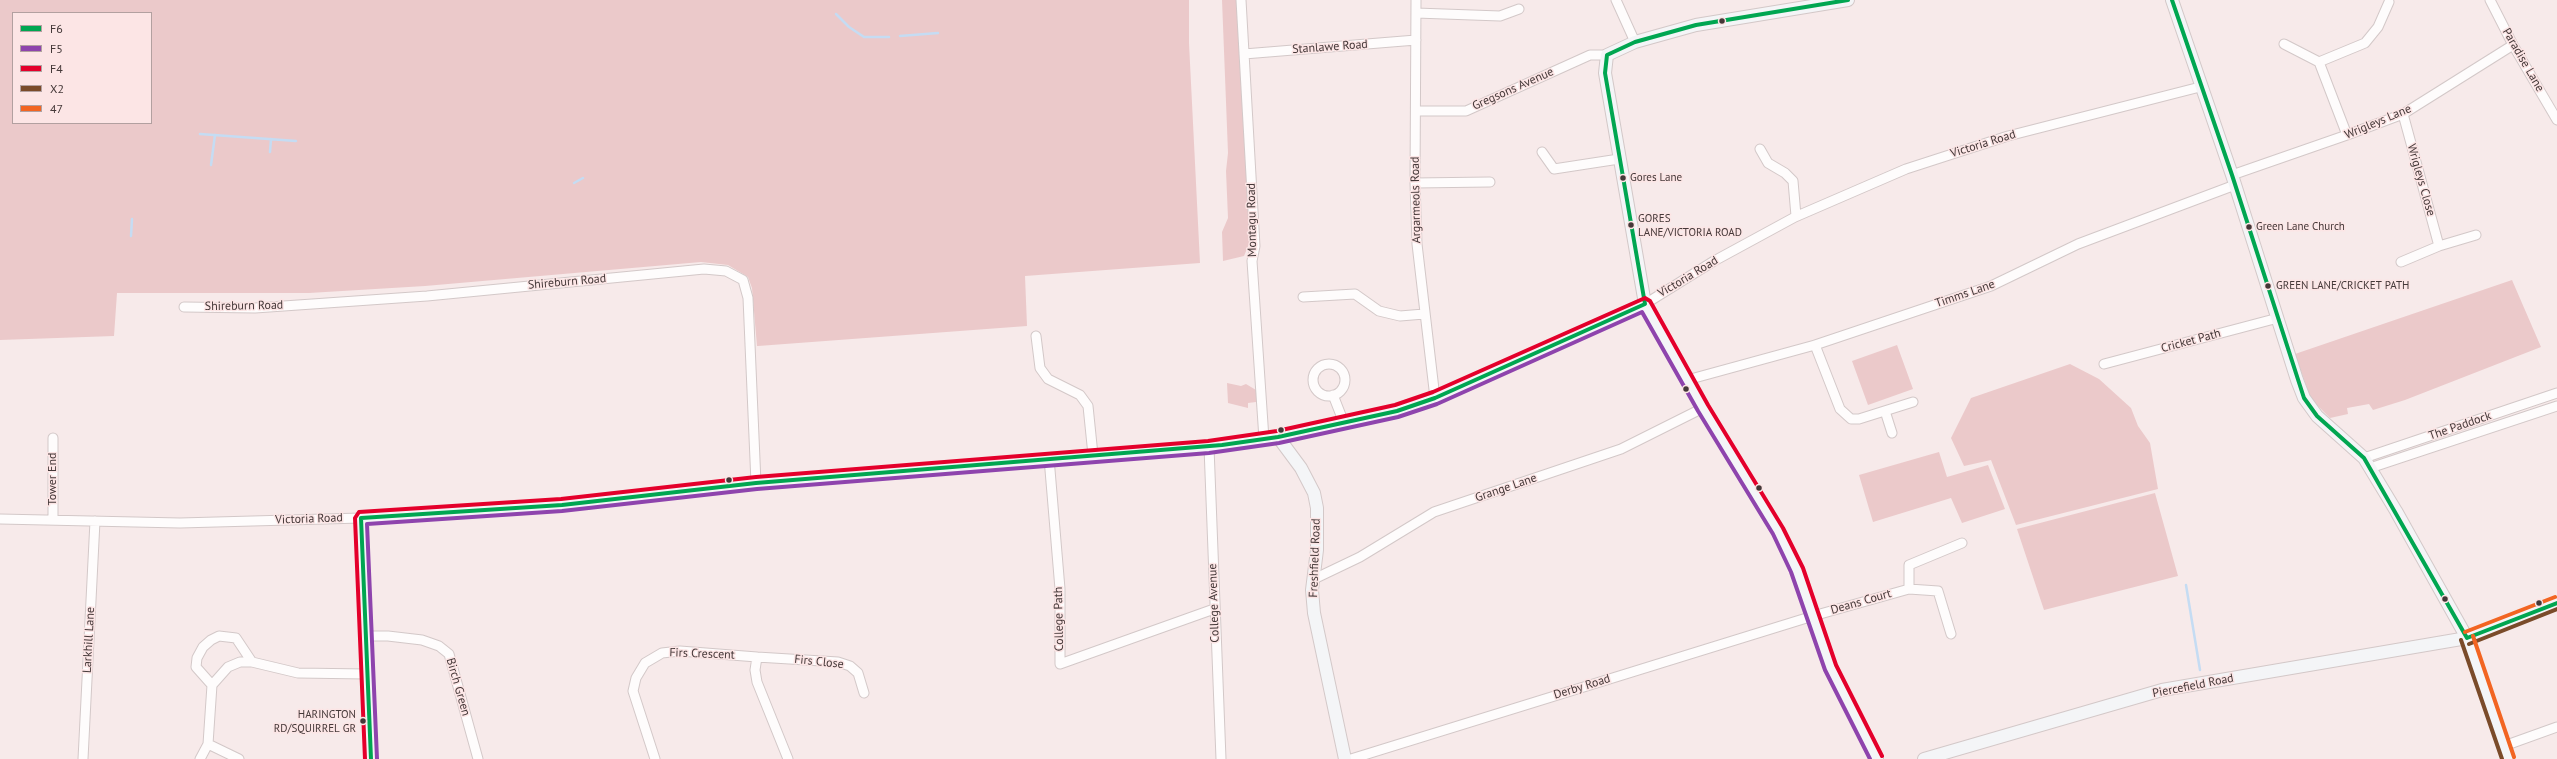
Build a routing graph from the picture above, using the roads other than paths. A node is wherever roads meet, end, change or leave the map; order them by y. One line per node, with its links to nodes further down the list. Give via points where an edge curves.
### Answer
1 (1241, 0): 14 (street, Montagu Road)
2 (1416, 0): 9 (street, Argarmeols Road)
3 (1616, 0): 11 (street)
4 (1848, 0): 11 (street, via 1696,25)
5 (2172, 0): 17 (street)
6 (2490, 0): 13 (street, Paradise Lane)
7 (2389, 2): 16 (street, via 2378,27 2365,43)
8 (1519, 9): 9 (street, via 1500,16)
9 (1416, 13): 10 (street, Argarmeols Road)
10 (1416, 40): 14 (street, Stanlawe Road); 18 (street, Argarmeols Road)
11 (1635, 42): 15 (street)
12 (2284, 44): 16 (street)
13 (2513, 46): 19 (street, Wrigleys Lane); 20 (street, Paradise Lane)
14 (1244, 54): 52 (street, Montagu Road, via 1255,246 1252,261)
15 (1607, 55): 18 (street, Gregsons Avenue, via 1590,55 1466,111); 24 (street, via 1605,73)
16 (2319, 62): 21 (street)
17 (2200, 87): 25 (street); 28 (street, Victoria Road, via 1993,140 1906,169)
18 (1417, 111): 27 (street, Argarmeols Road)
19 (2402, 114): 21 (street, Wrigleys Lane); 30 (street, Wrigleys Close)
20 (2557, 120)
21 (2348, 135): 25 (street, Wrigleys Lane)
22 (1760, 149): 28 (street, via 1768,163 1793,181)
23 (1542, 152): 24 (street, via 1554,168)
24 (1619, 159): 33 (street)
25 (2234, 180): 36 (street); 38 (street, Timms Lane, via 2078,244 1991,286)
26 (1490, 182): 27 (street)
27 (1415, 183): 35 (street, Argarmeols Road, via 1418,266)
28 (1796, 216): 33 (street, Victoria Road, via 1714,261)
29 (2476, 235): 30 (street)
30 (2439, 246): 31 (street)
31 (2400, 262)
32 (1304, 297): 35 (street, via 1355,294 1378,311 1400,316)
33 (1645, 304): 40 (street); 43 (street, Victoria Road)
34 (184, 307): 57 (street, Shireburn Road, via 263,307 427,296 704,269 726,271 743,280 748,298)
35 (1424, 314): 43 (street, Argarmeols Road)
36 (2278, 318): 39 (street, Cricket Path); 56 (street, via 2296,380 2304,398 2317,416)
37 (1036, 336): 54 (street, via 1040,368 1048,379 1080,395 1088,406)
38 (1815, 345): 40 (street, Timms Lane); 47 (street, via 1844,415 1850,419 1859,419)
39 (2104, 364)
40 (1688, 380): 46 (street)
41 (2557, 393): 56 (street, The Paddock)
42 (1333, 395): 48 (street)
43 (1435, 398): 48 (street, Victoria Road, via 1397,411)
44 (1913, 402): 47 (street)
45 (2557, 406): 56 (street, The Paddock)
46 (1703, 408): 63 (street, Grange Lane, via 1621,449 1434,512 1360,556); 67 (street, via 1778,531)
47 (1885, 411): 49 (street)
48 (1344, 423): 50 (street, Victoria Road)
49 (1892, 433)
50 (1278, 437): 52 (street, Victoria Road); 63 (street, Freshfield Road, via 1301,468 1314,493 1317,508)
51 (53, 438): 60 (street, Tower End)
52 (1264, 439): 53 (street, Victoria Road)
53 (1209, 446): 54 (street, Victoria Road); 66 (street, College Avenue)
54 (1093, 455): 55 (street, Victoria Road)
55 (1049, 458): 57 (street, Victoria Road); 66 (street, College Path, via 1060,589 1060,664)
56 (2367, 463): 70 (street)
57 (756, 483): 58 (street, Victoria Road, via 562,506)
58 (361, 518): 61 (street, Victoria Road, via 180,523); 69 (street)
59 (0, 519): 60 (street, Victoria Road)
60 (53, 520): 61 (street, Victoria Road)
61 (95, 521): 79 (street, Larkhill Lane)
62 (1962, 543): 64 (street, via 1909,565)
63 (1314, 579): 87 (street, Freshfield Road, via 1314,613)
64 (1909, 588): 67 (street, Deans Court); 68 (street, Deans Court, via 1938,591)
65 (2557, 604): 70 (street, Piercefield Road)
66 (1214, 608): 86 (street, College Avenue)
67 (1813, 616): 88 (street, Derby Road); 89 (street, via 1830,667)
68 (1951, 634)
69 (366, 636): 73 (street); 83 (street, Birch Green, via 422,640 439,646 449,654)
70 (2467, 638): 78 (street); 90 (street, Piercefield Road, via 2162,690)
71 (757, 657): 75 (street, Firs Close, via 838,662 850,666 858,673); 84 (street, Firs Crescent, via 680,651 662,653 644,663 633,691); 85 (street, via 757,682)
72 (252, 662): 73 (street, via 298,673); 74 (street, via 240,662 228,667); 74 (street, via 236,638 219,636 211,640 200,653 196,667)
73 (366, 674): 82 (street)
74 (212, 685): 77 (street)
75 (864, 692)
76 (2557, 728): 78 (street)
77 (208, 744): 80 (street); 81 (street)
78 (2504, 746): 91 (street)
79 (83, 759)
80 (200, 759)
81 (239, 759)
82 (371, 759)
83 (478, 759)
84 (656, 759)
85 (788, 759)
86 (1221, 759)
87 (1345, 759)
88 (1351, 759)
89 (1877, 759)
90 (1924, 759)
91 (2508, 759)

